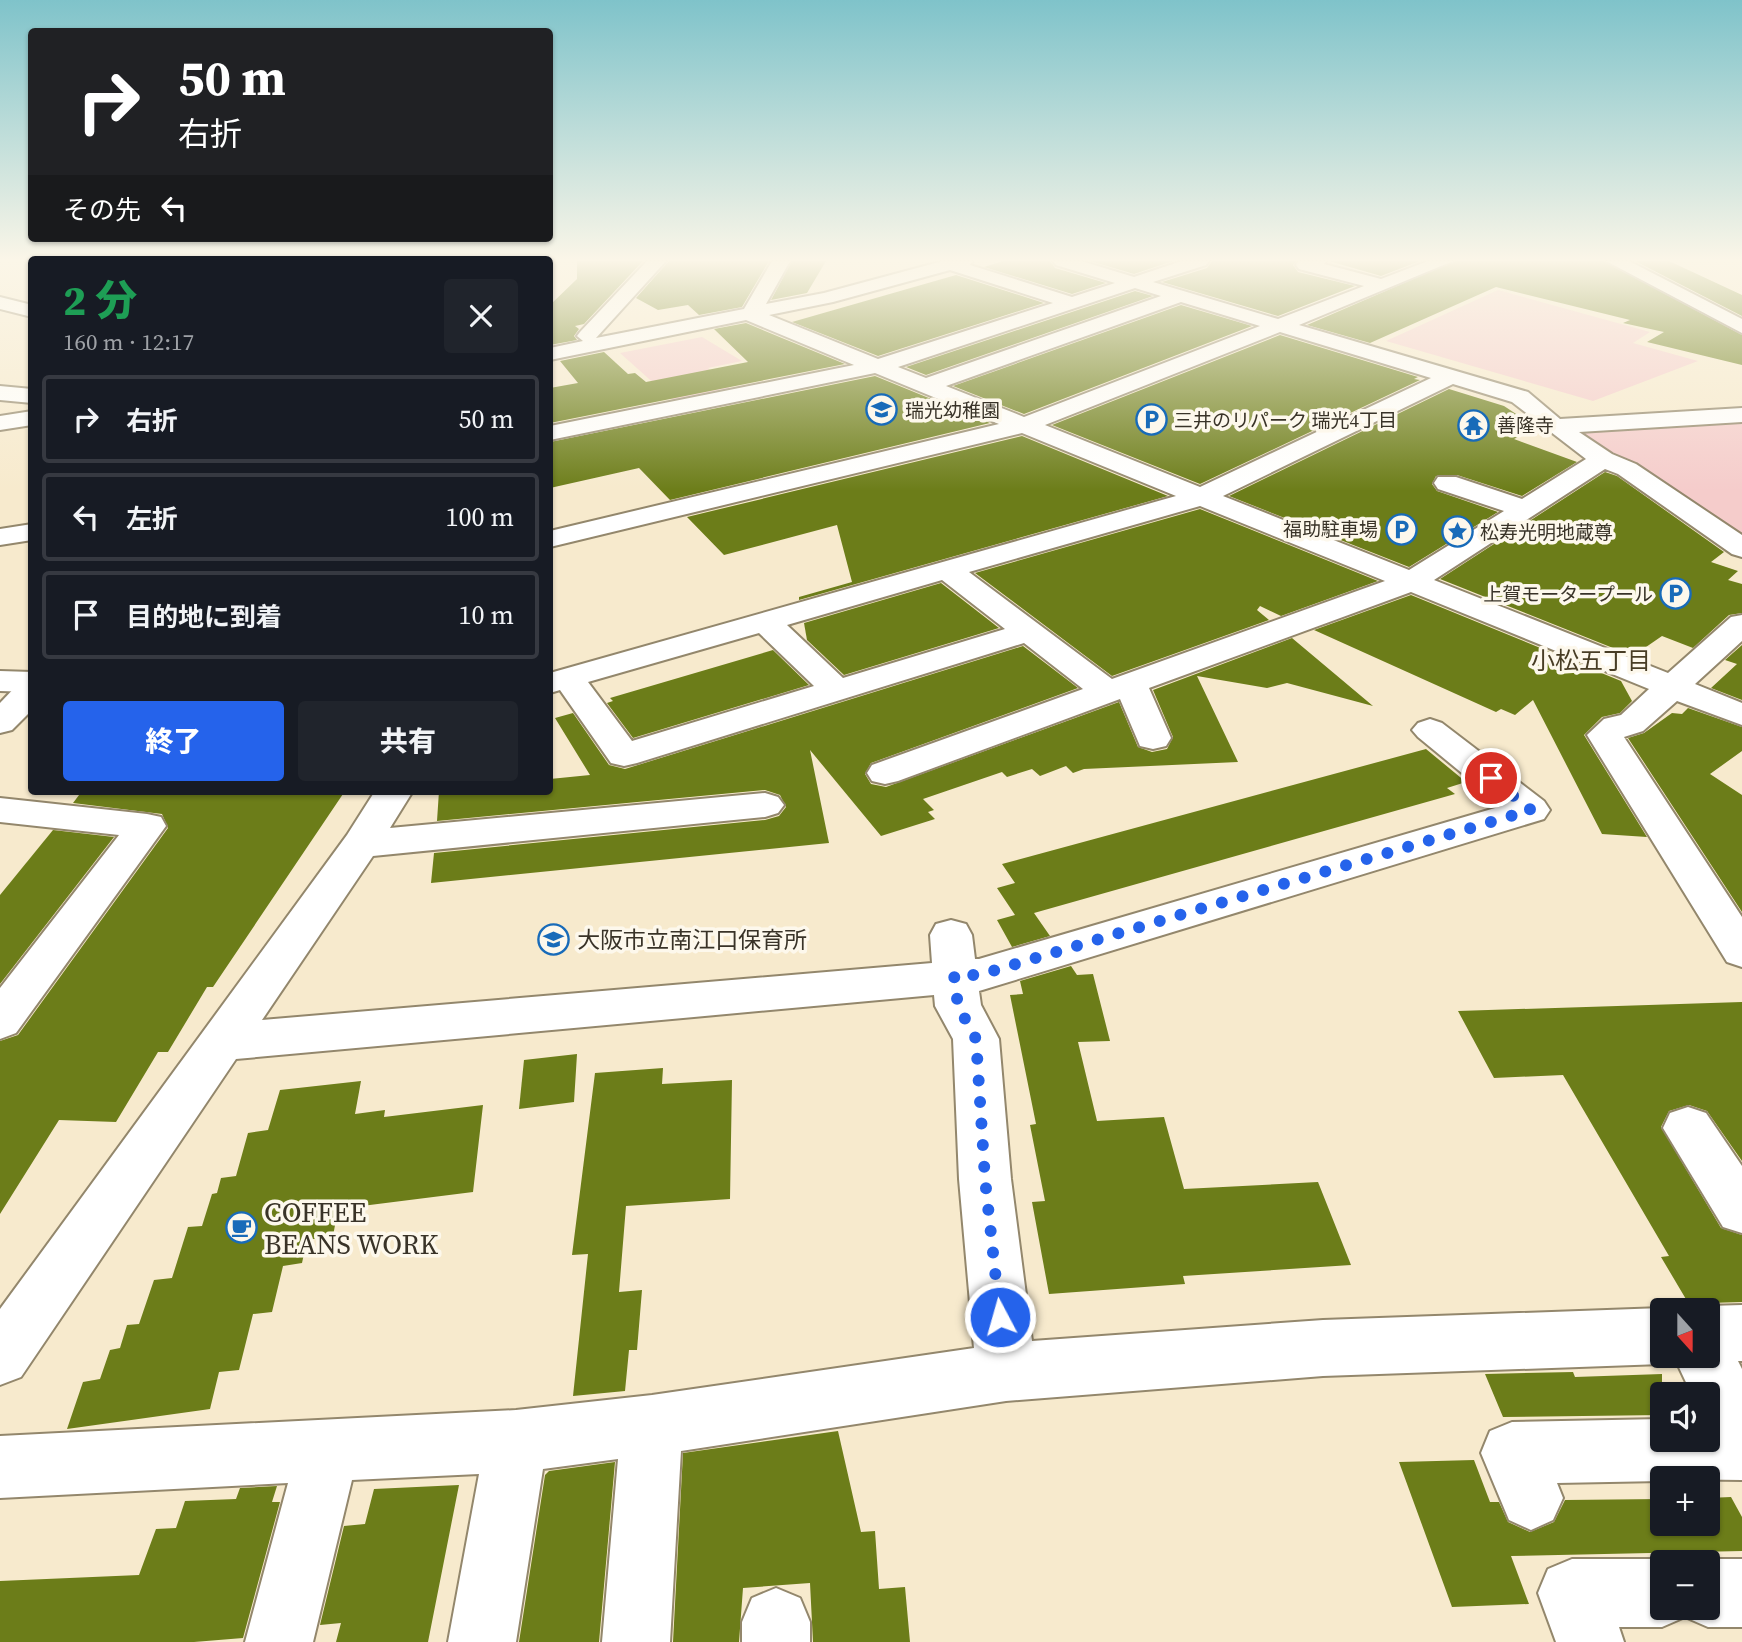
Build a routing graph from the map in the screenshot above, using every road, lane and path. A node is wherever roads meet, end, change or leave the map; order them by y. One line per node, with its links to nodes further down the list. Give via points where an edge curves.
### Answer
1 (577, 338): 8 (street)
2 (624, 338): 9 (street)
3 (816, 338): 10 (street)
4 (966, 338): 10 (street)
5 (1061, 338): 12 (street)
6 (1248, 338): 18 (street)
7 (1323, 338): 11 (street)
8 (553, 342)
9 (553, 353)
10 (878, 366): 12 (street); 20 (street)
11 (1452, 376): 19 (street, via 1520,397); 23 (street)
12 (926, 385): 18 (street)
13 (0, 393): 14 (street)
14 (28, 396)
15 (1742, 415): 19 (street)
16 (28, 419): 17 (street)
17 (0, 423)
18 (1025, 425): 23 (street); 27 (street)
19 (1555, 426): 21 (street)
20 (553, 432)
21 (1604, 459): 24 (street); 28 (street, via 1627,469)
22 (1447, 482): 24 (street)
23 (1201, 497): 29 (street); 30 (street)
24 (1525, 509): 30 (street)
25 (28, 533): 26 (street)
26 (0, 537)
27 (553, 538)
28 (1742, 548)
29 (947, 570): 31 (street); 33 (street)
30 (1411, 582): 37 (street); 38 (street)
31 (766, 622): 36 (street); 39 (street)
32 (1739, 630): 37 (street)
33 (1028, 632): 38 (street); 39 (street)
34 (0, 681): 35 (street)
35 (28, 681)
36 (559, 681): 39 (street, via 624,755)
37 (1670, 686): 41 (street); 50 (street, via 1631,724 1616,726 1605,735)
38 (1118, 687): 44 (street); 45 (street)
39 (837, 690)
40 (28, 693): 42 (street)
41 (1742, 715)
42 (0, 723)
43 (1430, 730): 51 (street, via 1531,810 979,975)
44 (1153, 738)
45 (885, 773)
46 (392, 795): 49 (street)
47 (765, 805): 49 (street)
48 (0, 810): 52 (street, via 147,826)
49 (361, 844): 53 (street)
50 (1742, 951)
51 (953, 955): 53 (street); 61 (street, via 958,1006 976,1039 985,1179)
52 (0, 1021)
53 (222, 1042): 59 (street)
54 (1688, 1128): 55 (street)
55 (1742, 1210)
56 (1742, 1333): 57 (street)
57 (1720, 1334)
58 (1650, 1336): 61 (street, via 1323,1348)
59 (0, 1357)
60 (1709, 1368): 63 (street)
61 (1006, 1372): 62 (street)
62 (652, 1425): 64 (street); 74 (street)
63 (1742, 1429)
64 (516, 1441): 66 (street); 73 (street)
65 (1742, 1448): 68 (street, via 1512,1453)
66 (328, 1452): 67 (street); 72 (street)
67 (0, 1466)
68 (1531, 1498)
69 (1650, 1593): 75 (street, via 1572,1593)
70 (1720, 1593): 71 (street)
71 (1742, 1593)
72 (279, 1642)
73 (482, 1642)
74 (636, 1642)
75 (1590, 1642)

